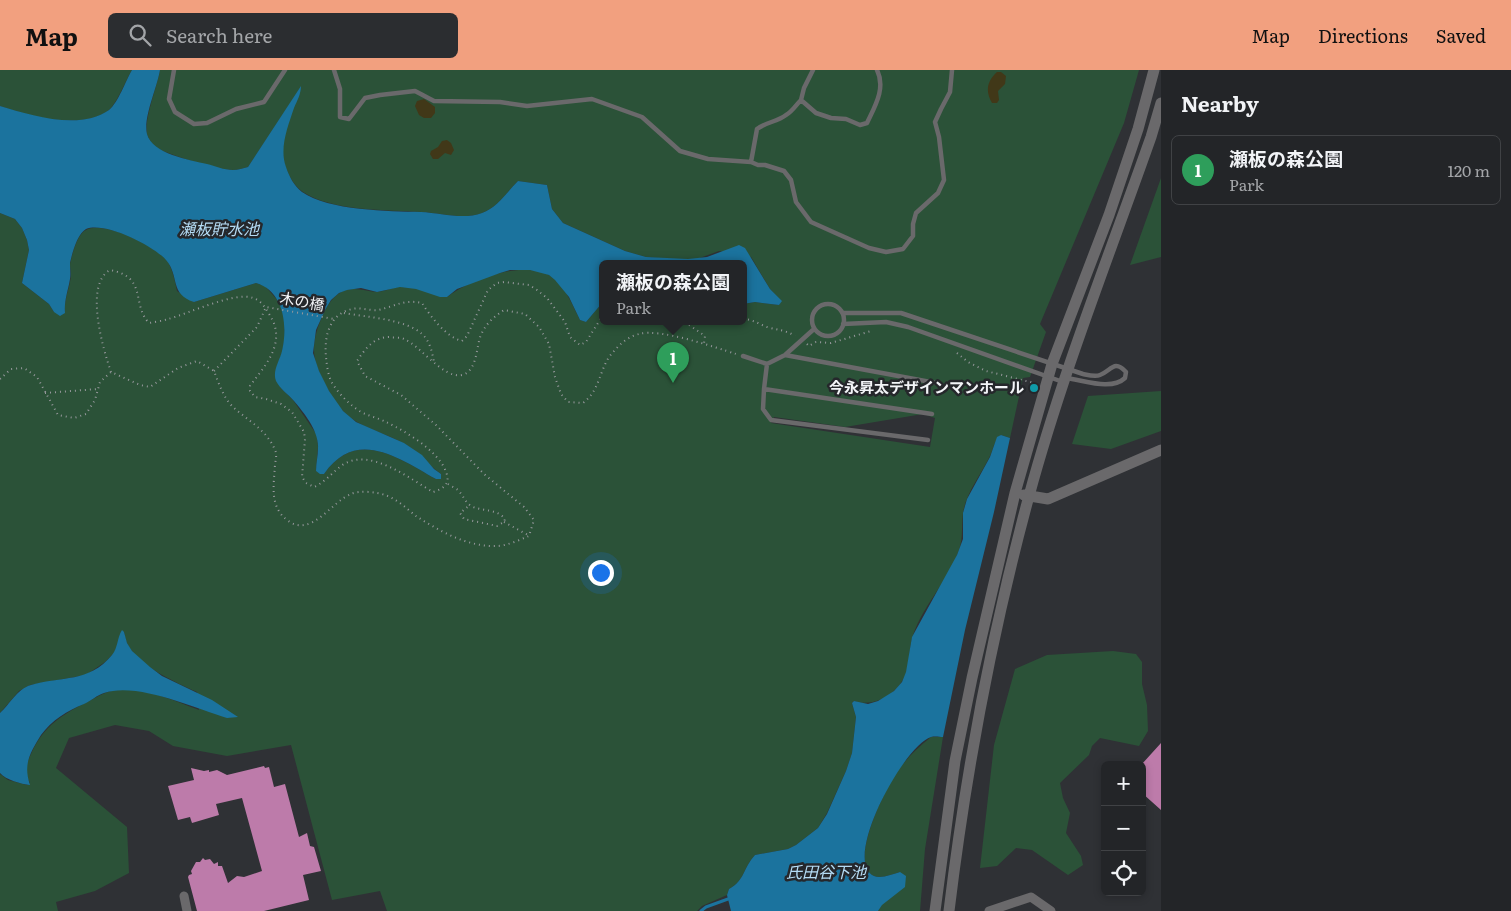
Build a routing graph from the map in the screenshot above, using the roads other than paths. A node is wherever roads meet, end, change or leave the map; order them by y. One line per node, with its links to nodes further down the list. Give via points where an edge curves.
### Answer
1 (174, 70): 2 (lane, via 169,99 175,112 194,124 207,123 236,109 264,102)
2 (285, 70)
3 (334, 70): 10 (lane, via 340,89 340,116 349,119 365,98 415,91 434,101 500,102 527,106 592,99 642,117 680,151 708,159)
4 (813, 70): 8 (lane)
5 (877, 70): 8 (lane, via 881,83 878,99 867,123 860,125 816,113)
6 (952, 70): 10 (lane, via 950,92 935,122 944,180 938,193 916,213 913,236 903,249 886,252 869,248 811,222 796,202 791,180 784,171)
7 (1154, 70): 17 (street, via 1112,206)
8 (801, 100): 10 (lane, via 787,115 765,122 757,129)
9 (1161, 103): 18 (street)
10 (751, 162)
11 (843, 313): 12 (lane); 13 (lane, via 835,305 819,306 812,314); 17 (lane, via 901,313)
12 (843, 324): 13 (lane, via 833,335 823,335); 19 (lane, via 886,322 908,327)
13 (814, 329): 14 (lane)
14 (785, 355): 16 (lane); 20 (lane)
15 (743, 356): 16 (lane)
16 (767, 364): 21 (lane)
17 (1052, 364): 18 (lane); 19 (street)
18 (1066, 376): 18 (lane, via 1097,376 1115,366 1126,372 1125,378 1112,385); 19 (lane); 26 (street)
19 (1048, 377): 25 (street)
20 (936, 383)
21 (764, 389): 22 (lane); 23 (lane, via 763,409 771,420)
22 (932, 414)
23 (928, 440)
24 (1161, 450): 26 (street, via 1048,499)
25 (1015, 493): 26 (street); 29 (street, via 955,761)
26 (1029, 497): 30 (street, via 972,751)
27 (184, 896): 28 (street)
28 (187, 911)
29 (935, 911)
30 (949, 911)
31 (989, 911): 32 (street, via 1031,897)
32 (1051, 911)

